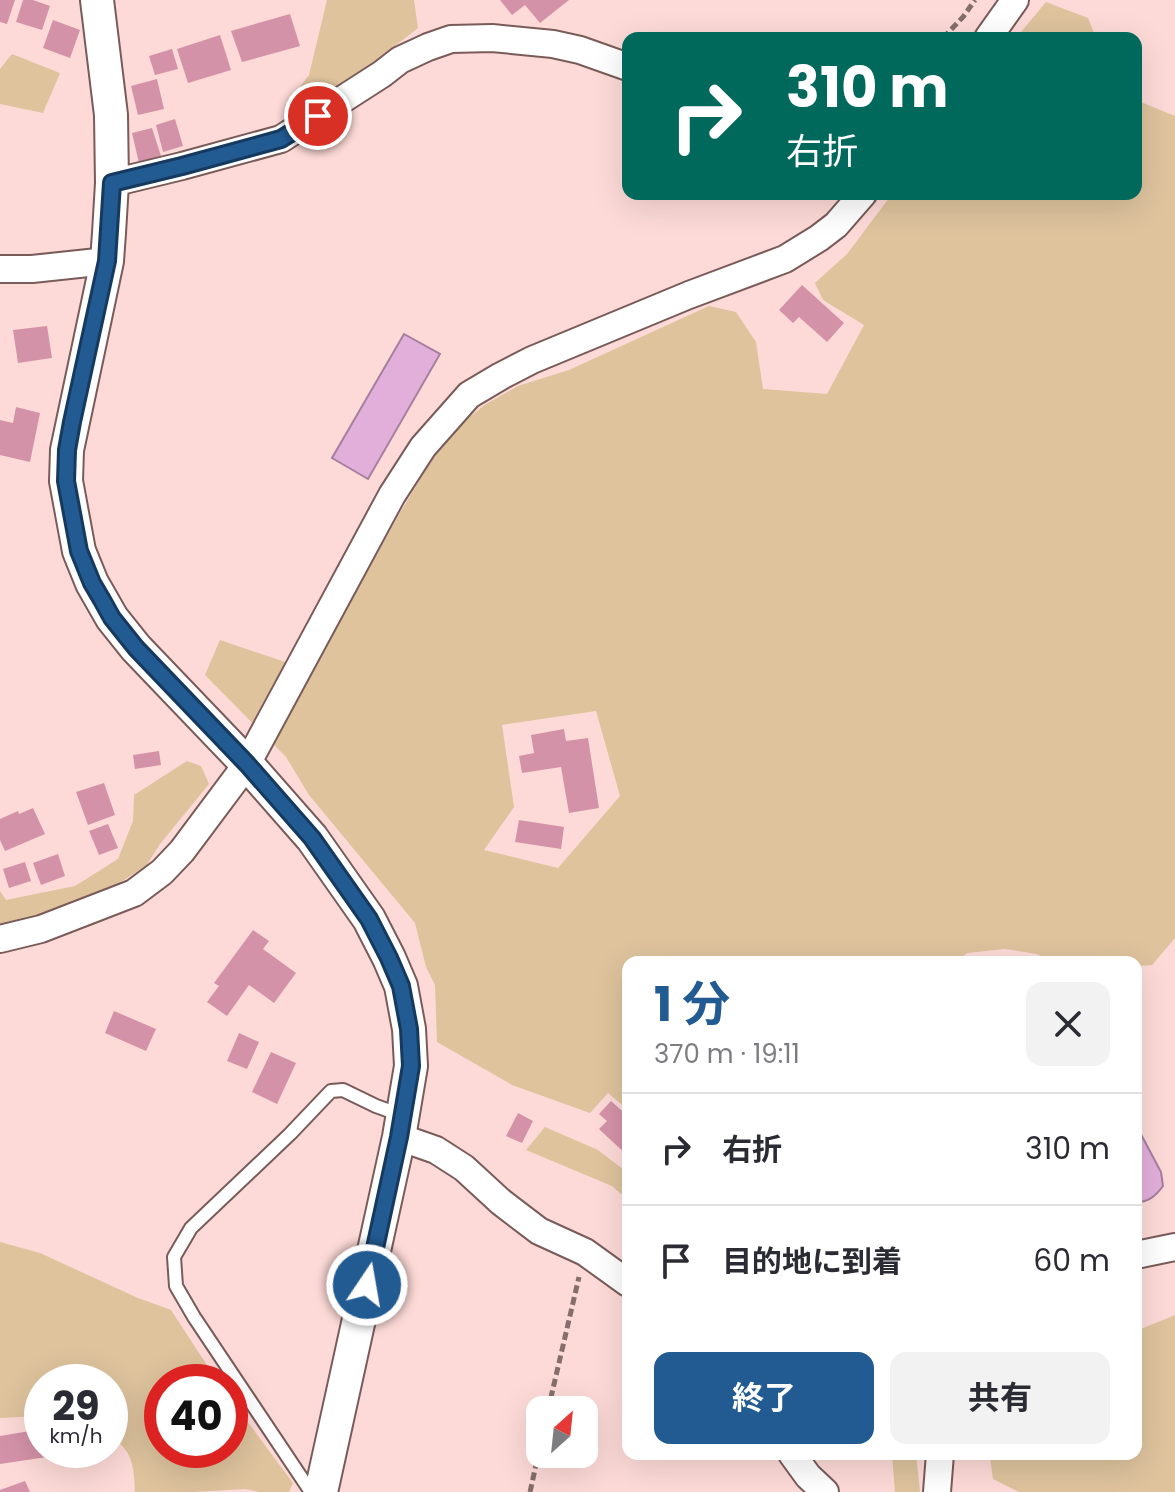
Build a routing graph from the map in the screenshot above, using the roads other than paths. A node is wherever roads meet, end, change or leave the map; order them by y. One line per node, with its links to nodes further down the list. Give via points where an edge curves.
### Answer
1 (97, 0): 5 (street, via 111,115)
2 (1015, 0): 3 (street)
3 (992, 32)
4 (622, 65): 5 (street, via 553,44 451,39 400,60 281,139)
5 (112, 183): 7 (street)
6 (855, 200): 9 (street, via 836,225 785,259 532,360 469,395 423,447 392,495)
7 (107, 261): 8 (street); 9 (street, via 67,450 66,481 79,551 120,628)
8 (0, 269)
9 (247, 764): 10 (street, via 182,851 134,893); 11 (street, via 312,838 369,919 401,986 411,1066)
10 (0, 939)
11 (400, 1126): 14 (street, via 464,1168 539,1231 585,1252); 17 (lane, via 376,1106 343,1090 331,1091 191,1228 174,1257 176,1286); 18 (street)
12 (1175, 1247): 13 (street)
13 (1142, 1254)
14 (622, 1279)
15 (796, 1460): 19 (street)
16 (940, 1460): 20 (street)
17 (311, 1492)
18 (321, 1492)
19 (825, 1492)
20 (937, 1492)

